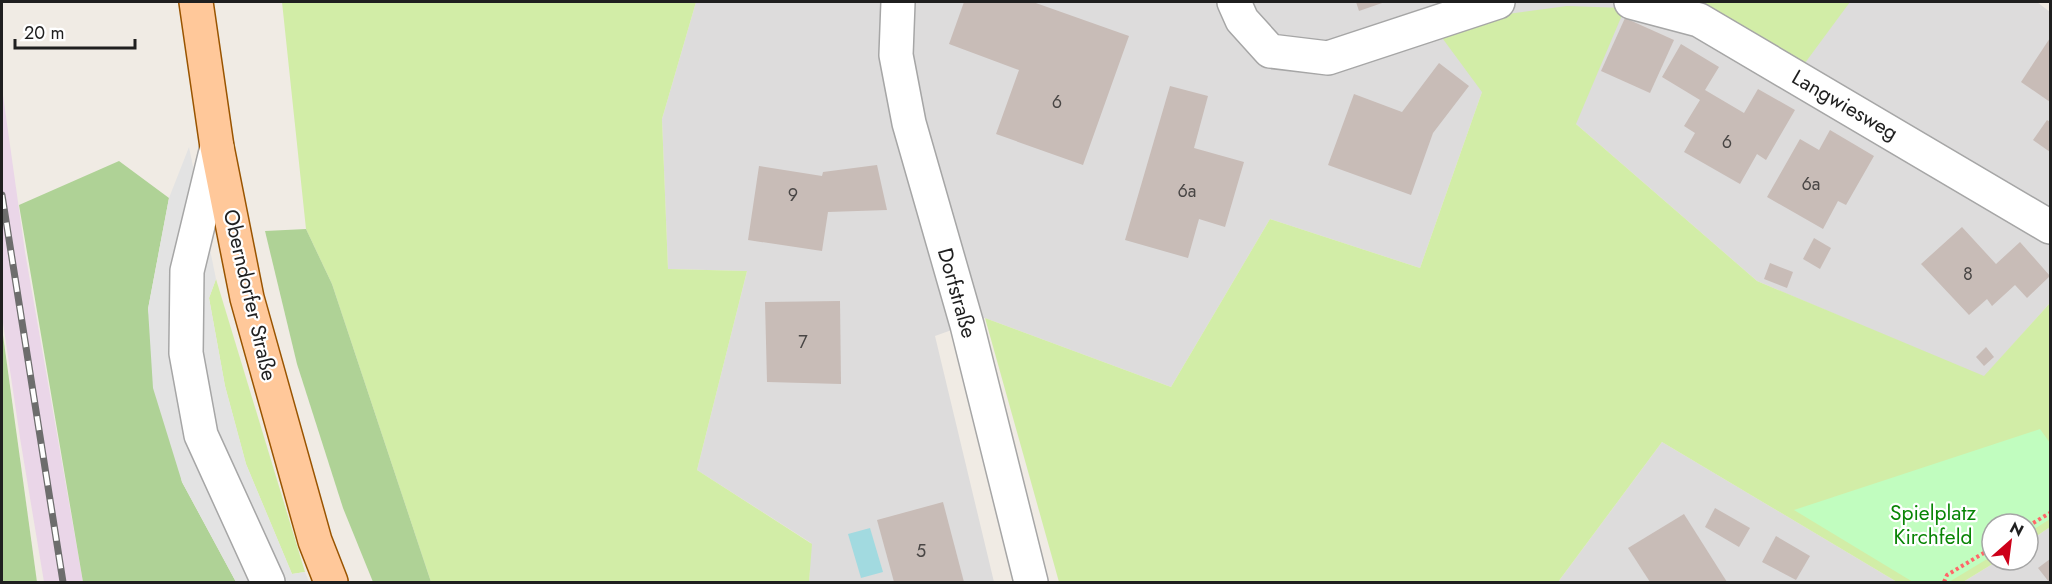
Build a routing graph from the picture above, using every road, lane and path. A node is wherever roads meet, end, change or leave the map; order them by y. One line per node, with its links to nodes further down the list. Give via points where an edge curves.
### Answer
1 (196, 2): 6 (main road, Oberndorfer Straße)
2 (898, 2): 11 (street, Dorfstraße, via 896,54 909,123 967,325)
3 (1234, 2): 4 (street, via 1242,20 1270,51 1329,58)
4 (1498, 2)
5 (1631, 2): 7 (street, Langwiesweg, via 1699,20)
6 (216, 147): 9 (street, via 187,271 186,353 201,435); 10 (main road, Oberndorfer Straße, via 247,298 315,541)
7 (2050, 227)
8 (1980, 555): 12 (path, via 1947,574)
9 (268, 582)
10 (331, 582)
11 (1031, 582)
12 (1944, 582)

